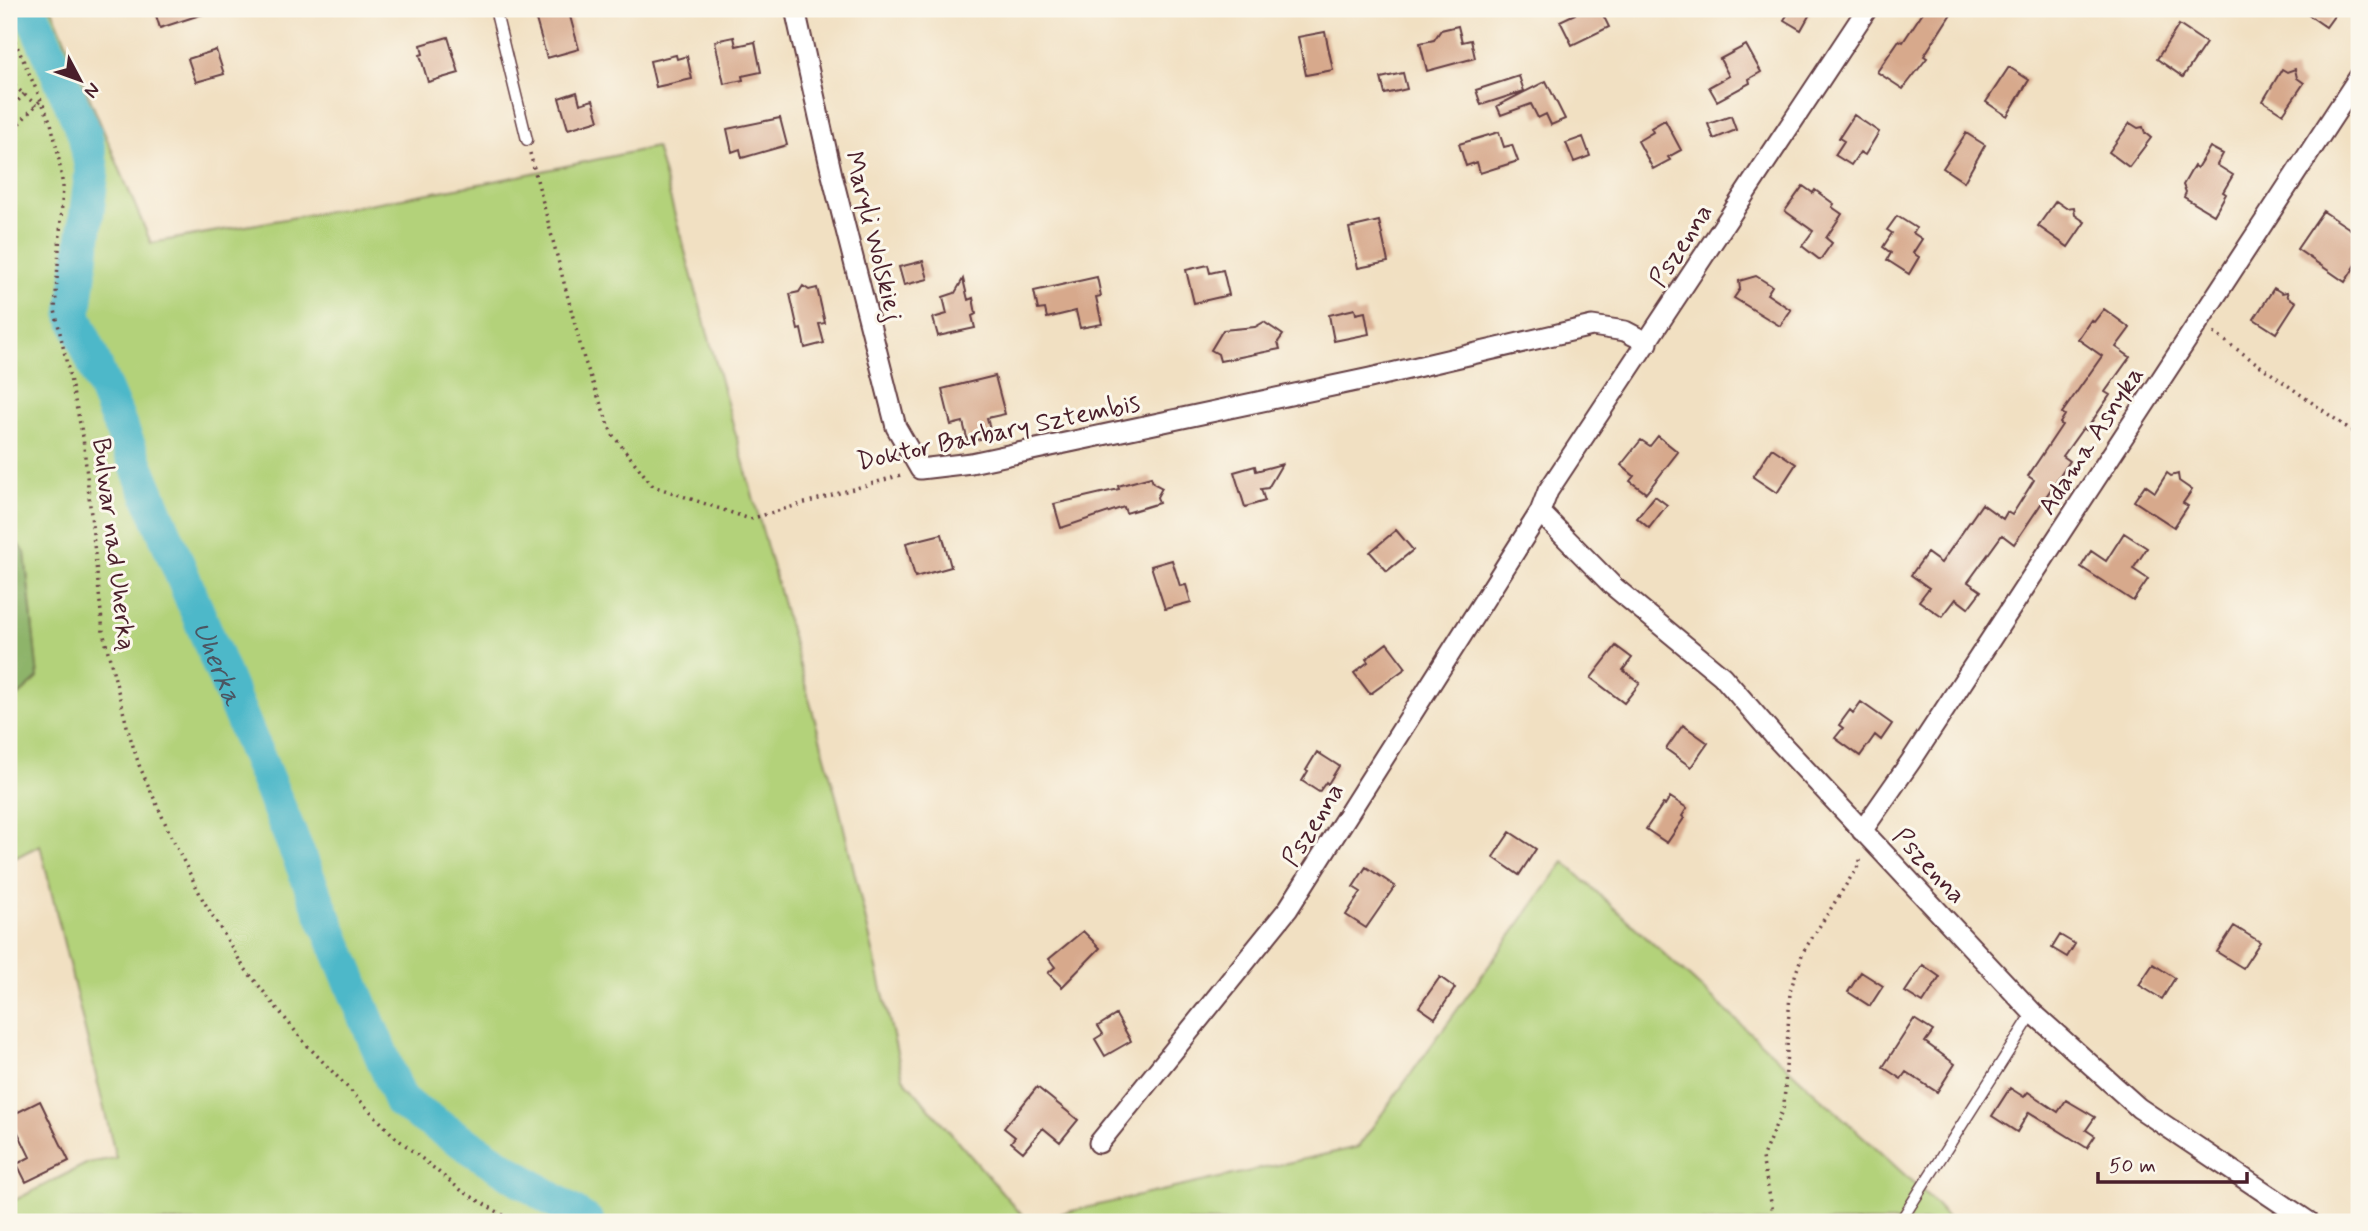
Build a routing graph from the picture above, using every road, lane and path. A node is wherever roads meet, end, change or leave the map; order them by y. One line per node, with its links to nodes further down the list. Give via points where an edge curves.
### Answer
1 (495, 9): 12 (lane)
2 (795, 9): 16 (street, Maryli Wolskiej, via 896,427)
3 (1867, 9): 14 (street, Pszenna)
4 (9, 28): 8 (path, Bulwar nad Uherką)
5 (2359, 77): 13 (street, Adama Asnyka)
6 (9, 81): 7 (path)
7 (24, 94): 9 (path); 10 (path)
8 (41, 100): 9 (path); 21 (path, Bulwar nad Uherką, via 51,123 63,187 55,310 83,437 103,632 139,765 203,900 243,966 304,1042 394,1136 462,1191)
9 (36, 105): 11 (path)
10 (9, 111)
11 (9, 131)
12 (527, 140): 16 (path, Doktor Barbary Sztembis, via 584,359 612,434 653,486 750,519)
13 (2198, 322): 15 (path); 18 (street, Adama Asnyka)
14 (1648, 343): 16 (street, Doktor Barbary Sztembis, via 1625,331 1592,326 984,460); 17 (street, Pszenna, via 1548,491)
15 (2359, 436)
16 (920, 469)
17 (1540, 512): 18 (street, Pszenna, via 1613,586 1722,676); 20 (street, Pszenna, via 1289,909)
18 (1862, 831): 19 (street, Pszenna); 22 (path, via 1860,863 1803,952 1790,991 1784,1106 1762,1158)
19 (2033, 1013): 23 (lane); 24 (street, Pszenna, via 2139,1108)
20 (1099, 1143)
21 (515, 1222)
22 (1775, 1222)
23 (1900, 1222)
24 (2309, 1222)

